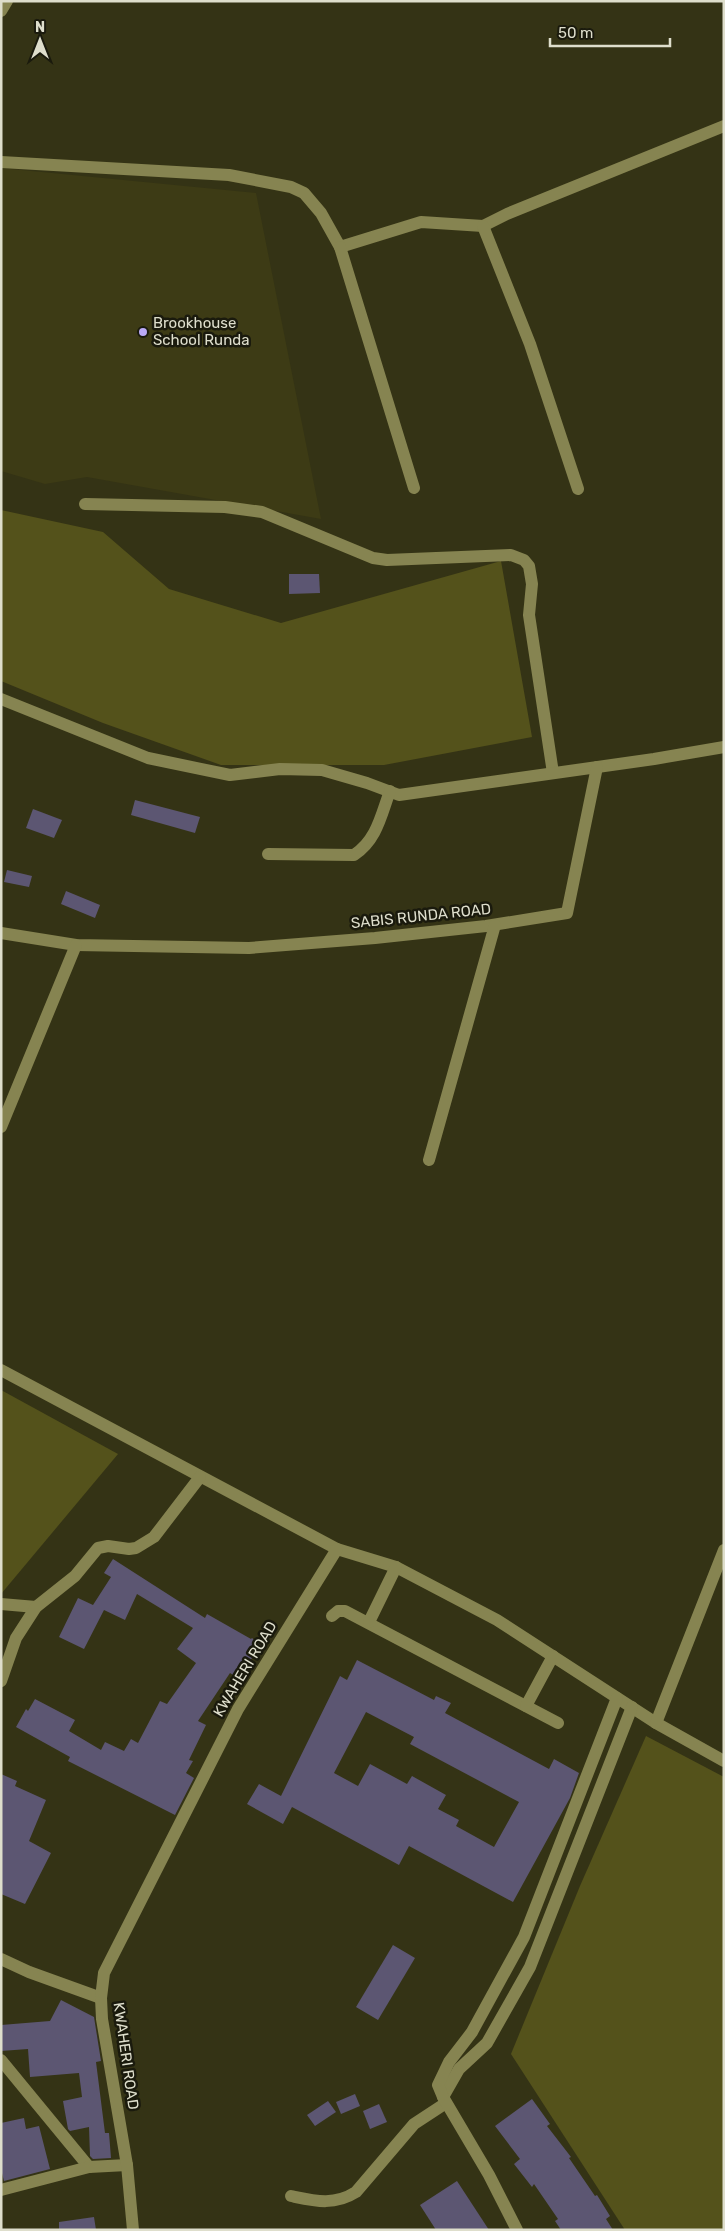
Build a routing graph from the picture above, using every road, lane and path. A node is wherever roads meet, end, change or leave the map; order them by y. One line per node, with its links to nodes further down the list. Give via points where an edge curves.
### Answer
1 (7, 1): 2 (street)
2 (1, 11)
3 (724, 126): 5 (street)
4 (1, 162): 6 (street, via 229,175 291,187 304,194 320,213)
5 (483, 226): 6 (street, via 421,222); 8 (street, via 530,344)
6 (340, 247): 7 (street)
7 (414, 488)
8 (578, 489)
9 (85, 504): 13 (street, via 225,507 262,512 373,558 387,560 511,555 524,560 529,566 532,584 529,615)
10 (1, 699): 14 (street, via 148,758 230,775 280,769 322,770)
11 (724, 747): 12 (street)
12 (596, 767): 13 (street); 16 (street, SABIS RUNDA ROAD, via 567,913)
13 (553, 773): 14 (street, via 399,794)
14 (390, 791): 15 (street, via 374,836 366,848 354,855)
15 (268, 854)
16 (494, 925): 18 (street, SABIS RUNDA ROAD, via 249,948); 20 (street)
17 (1, 933): 18 (street, SABIS RUNDA ROAD)
18 (76, 945): 19 (street)
19 (1, 1127)
20 (429, 1160)
21 (1, 1370): 22 (street)
22 (200, 1477): 23 (street); 27 (street, via 154,1537 136,1548 98,1548 75,1576)
23 (336, 1549): 25 (street); 41 (street, KWAHERI ROAD, via 238,1708 117,1945 104,1974)
24 (724, 1550): 36 (street)
25 (396, 1567): 29 (street); 30 (street, via 497,1620)
26 (1, 1604): 27 (street)
27 (36, 1607): 31 (street, via 16,1638)
28 (332, 1616): 29 (street, via 344,1611)
29 (369, 1622): 33 (street)
30 (553, 1656): 32 (street); 33 (street)
31 (1, 1681)
32 (616, 1698): 34 (street); 39 (street, via 524,1937)
33 (526, 1706): 35 (street)
34 (632, 1708): 36 (street); 40 (street)
35 (558, 1723)
36 (656, 1723): 37 (street)
37 (724, 1761)
38 (1, 1959): 41 (street)
39 (512, 1960): 40 (street); 43 (street, via 438,2085)
40 (530, 1967): 43 (street, via 486,2043 459,2069)
41 (101, 1998): 44 (street, KWAHERI ROAD, via 107,2056)
42 (1, 2060): 45 (street)
43 (444, 2100): 47 (street, via 414,2124 356,2192 347,2198 323,2202); 49 (street, via 489,2175)
44 (127, 2165): 45 (street); 48 (street, KWAHERI ROAD)
45 (88, 2167): 46 (street)
46 (1, 2190)
47 (291, 2196)
48 (133, 2230)
49 (517, 2230)

